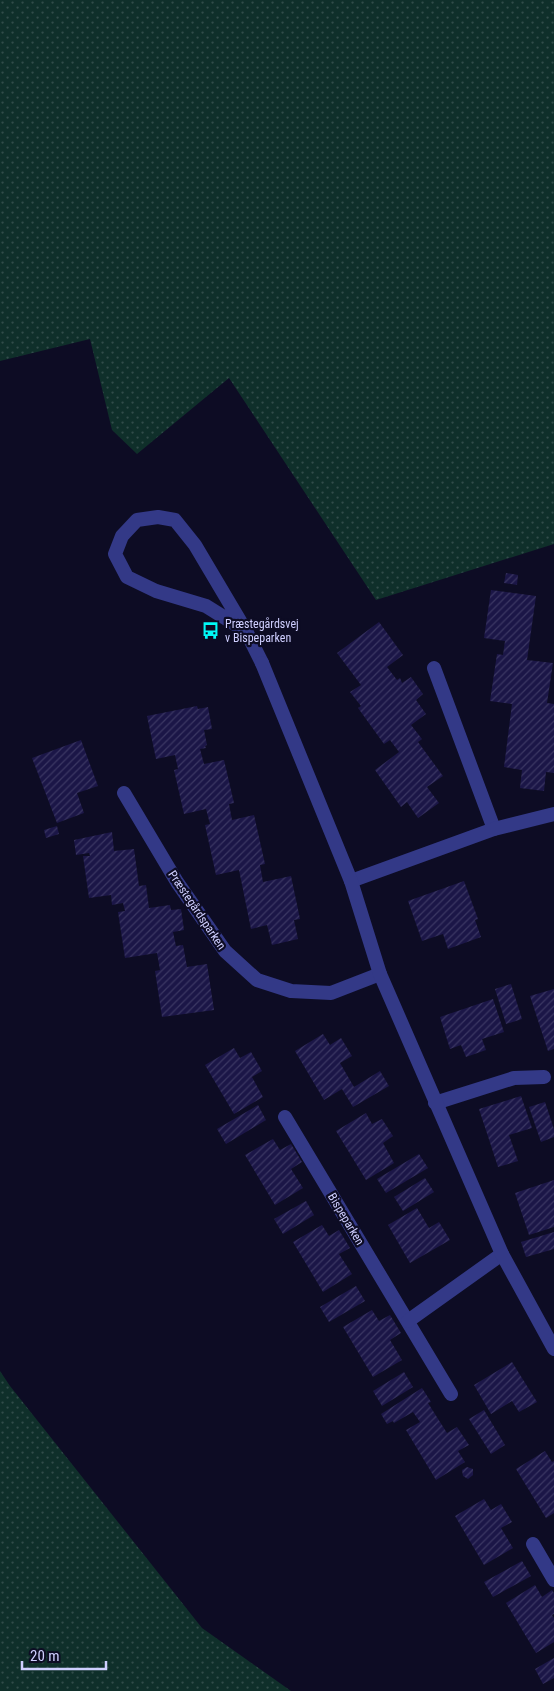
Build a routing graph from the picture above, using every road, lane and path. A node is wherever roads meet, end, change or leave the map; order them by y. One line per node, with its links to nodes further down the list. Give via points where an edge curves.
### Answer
1 (246, 631): 1 (street, via 206,606 127,577 116,554 122,536 137,520 158,517 175,520 195,545); 6 (street)
2 (434, 668): 5 (street)
3 (124, 793): 7 (street, Præstegårdsparken, via 177,882 225,951 257,980 290,990 331,993)
4 (554, 814): 5 (street)
5 (494, 829): 6 (street)
6 (351, 882): 7 (street)
7 (380, 974): 9 (street)
8 (544, 1078): 9 (street, via 514,1078)
9 (435, 1103): 11 (street)
10 (285, 1117): 12 (street, Bispeparken)
11 (502, 1254): 12 (street); 13 (street)
12 (408, 1321): 14 (street, Bispeparken)
13 (554, 1349)
14 (452, 1394)
15 (533, 1544): 16 (street)
16 (554, 1580)

